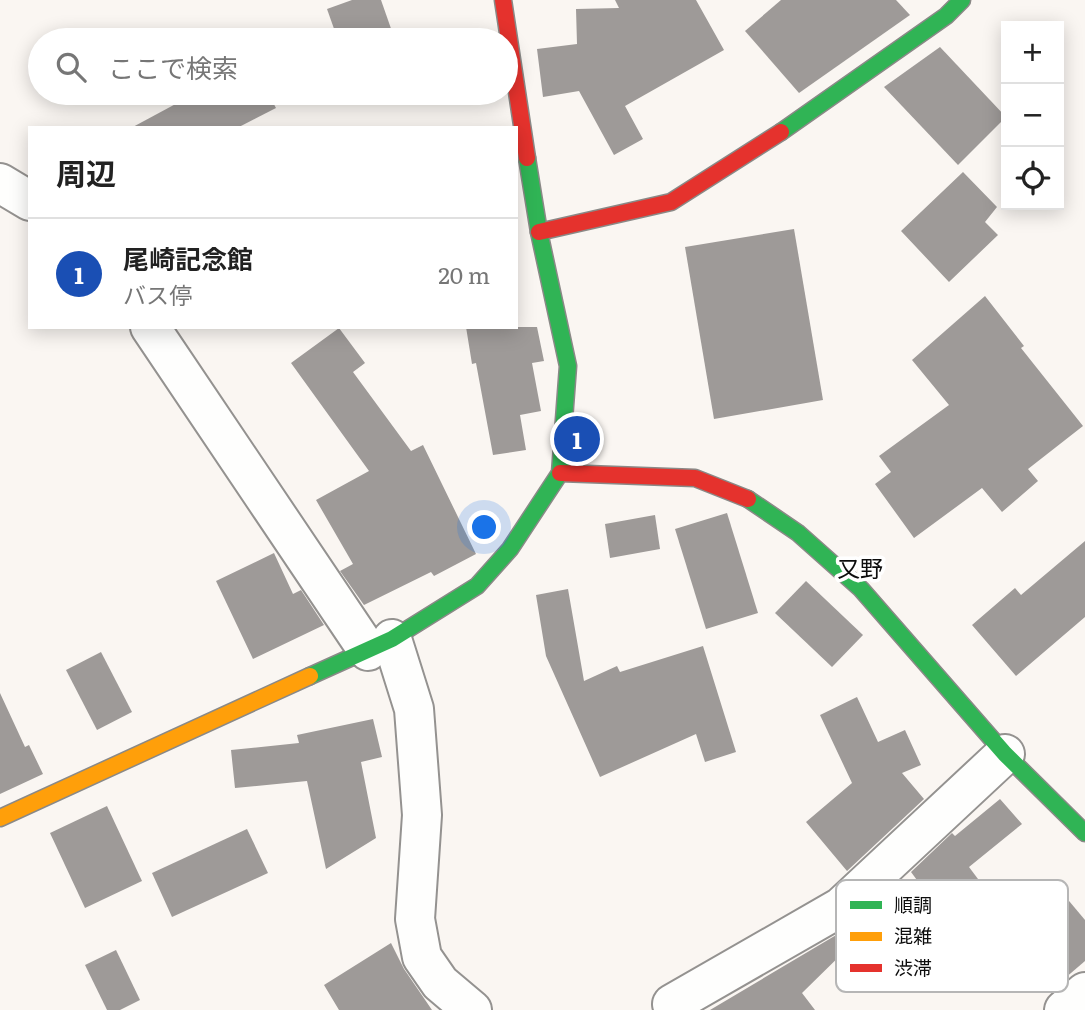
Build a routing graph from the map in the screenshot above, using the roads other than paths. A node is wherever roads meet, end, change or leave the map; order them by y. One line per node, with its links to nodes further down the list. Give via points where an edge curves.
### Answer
1 (503, 0): 3 (street)
2 (962, 0): 7 (street, via 786,129 671,202)
3 (507, 28)
4 (518, 97): 7 (street)
5 (0, 183): 6 (street)
6 (28, 200)
7 (539, 232): 9 (street, via 568,366)
8 (151, 329): 10 (street)
9 (559, 472): 10 (street, via 510,549 477,586); 11 (street, via 695,478 738,493 798,533 861,589)
10 (380, 645): 12 (street); 18 (street, via 414,709 422,815 415,919 422,957 440,982)
11 (1005, 754): 13 (street); 14 (street)
12 (0, 818)
13 (1085, 833)
14 (870, 880)
15 (836, 910): 17 (street)
16 (1085, 992): 19 (street)
17 (672, 1004)
18 (472, 1010)
19 (1064, 1010)

